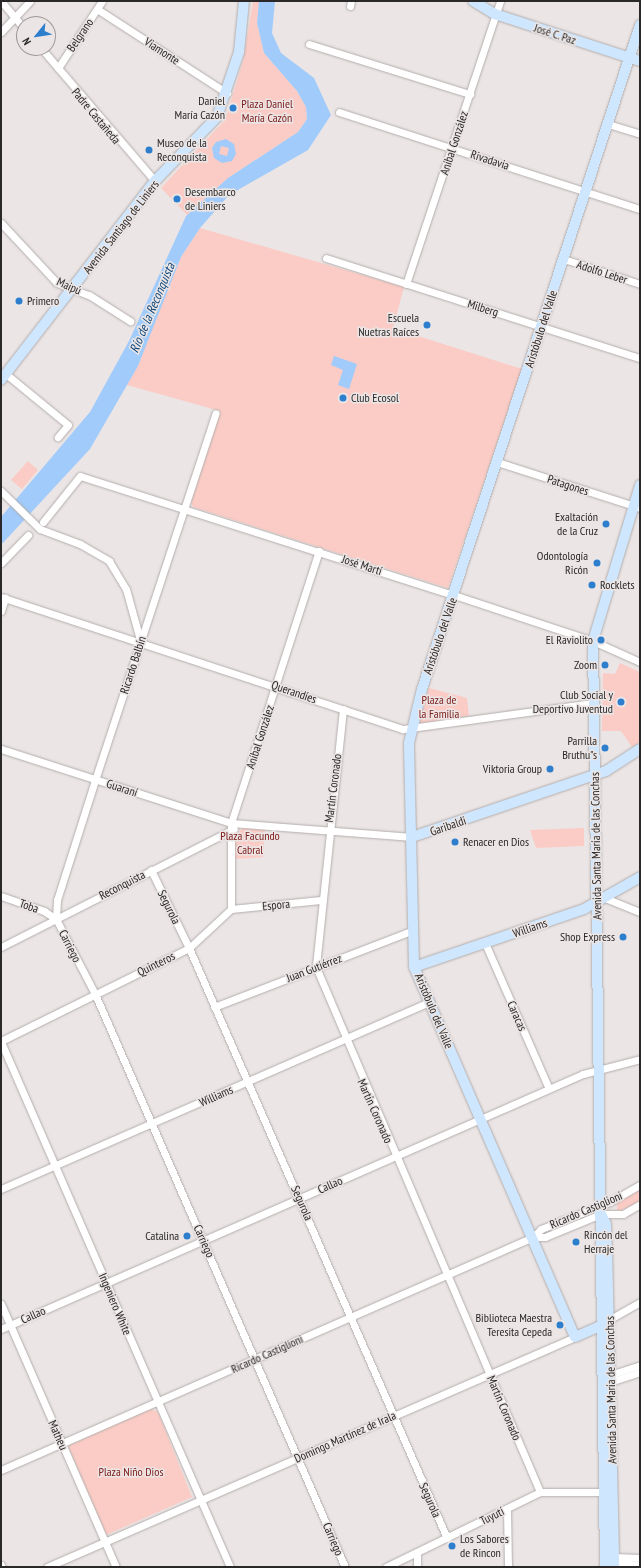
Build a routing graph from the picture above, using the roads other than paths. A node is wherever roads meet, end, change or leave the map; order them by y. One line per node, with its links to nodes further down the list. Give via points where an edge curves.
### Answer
1 (1, 1): 9 (street)
2 (30, 1): 9 (street)
3 (102, 1): 7 (street, Belgrano)
4 (244, 1): 17 (street, Avenida Santiago de Liniers, via 239,52)
5 (473, 1): 8 (street, José C. Paz)
6 (500, 1): 8 (street, Aníbal González)
7 (97, 9): 16 (street, Belgrano); 17 (street, Viamonte)
8 (495, 14): 14 (street, José C. Paz); 18 (street, Aníbal González)
9 (15, 17): 11 (street)
10 (640, 25): 14 (street, Aristóbulo del Valle)
11 (1, 32)
12 (309, 44): 18 (street)
13 (47, 56): 16 (street, Padre Castañeda)
14 (630, 57): 15 (street, José C. Paz); 20 (street, Aristóbulo del Valle)
15 (640, 61)
16 (58, 68): 23 (street, Padre Castañeda)
17 (227, 93): 23 (street, Avenida Santiago de Liniers, via 213,123)
18 (470, 94): 22 (street, Aníbal González)
19 (339, 112): 22 (street, Rivadavia)
20 (608, 124): 21 (street); 24 (street, Aristóbulo del Valle)
21 (640, 134)
22 (453, 148): 24 (street, Rivadavia); 29 (street, Aníbal González)
23 (155, 181): 31 (street, Avenida Santiago de Liniers)
24 (586, 191): 25 (street, Rivadavia); 28 (street, Aristóbulo del Valle)
25 (640, 209)
26 (1, 223): 31 (street, Maipú, via 57,283)
27 (326, 258): 29 (street, Milberg)
28 (564, 259): 30 (street, Adolfo Leber); 33 (street, Aristóbulo del Valle)
29 (406, 284): 33 (street, Milberg)
30 (640, 284)
31 (73, 289): 32 (street, Maipú, via 89,295); 35 (street, Avenida Santiago de Liniers)
32 (130, 321)
33 (542, 327): 34 (street, Milberg); 38 (street, Aristóbulo del Valle)
34 (640, 358)
35 (3, 377): 37 (street, via 68,425)
36 (216, 413): 42 (street, Ricardo Balbín)
37 (58, 437)
38 (497, 462): 41 (street, Patagones); 47 (street, Aristóbulo del Valle)
39 (640, 485): 41 (street, Avenida Santa María de las Conchas)
40 (4, 494): 51 (street, via 34,525 99,553 109,561 126,589)
41 (637, 507): 50 (street, Avenida Santa María de las Conchas)
42 (185, 508): 43 (street, José Martí, via 80,476); 45 (street, José Martí); 51 (street, Ricardo Balbín)
43 (43, 522)
44 (28, 535): 46 (street)
45 (319, 551): 47 (street, José Martí); 53 (street, Aníbal González)
46 (1, 563)
47 (454, 595): 50 (street, José Martí); 56 (street, Aristóbulo del Valle)
48 (3, 597): 49 (street); 51 (street, Querandíes)
49 (1, 611)
50 (593, 641): 52 (street, José Martí); 54 (street, Avenida Santa María de las Conchas)
51 (140, 643): 53 (street, Querandíes); 60 (street, Ricardo Balbín)
52 (640, 662)
53 (277, 686): 55 (street, Querandíes); 61 (street, Aníbal González)
54 (593, 702): 56 (street, Querandíes); 59 (street, Avenida Santa María de las Conchas)
55 (343, 709): 56 (street, Querandíes); 64 (street, Martín Coronado)
56 (409, 730): 65 (street, Aristóbulo del Valle)
57 (1, 749): 60 (street, Guaraní)
58 (640, 749): 59 (street, Garibaldi)
59 (594, 775): 65 (street, Garibaldi); 70 (street, Avenida Santa María de las Conchas)
60 (95, 780): 61 (street, Guaraní); 73 (street, Ricardo Balbín, via 57,900)
61 (231, 823): 62 (street, Guaraní); 63 (street, Aníbal González)
62 (243, 826): 63 (street, Reconquista); 64 (street, Garibaldi)
63 (230, 831): 66 (street, Reconquista); 71 (street)
64 (328, 833): 65 (street, Garibaldi); 69 (street, Martín Coronado)
65 (412, 837): 74 (street, Aristóbulo del Valle)
66 (151, 870): 73 (street, Reconquista); 77 (street, Segurola)
67 (640, 877): 70 (street, Williams)
68 (1, 896): 73 (street, Toba, via 44,911)
69 (321, 900): 71 (street, Espora); 78 (street, Martín Coronado)
70 (601, 900): 72 (street); 75 (street, Williams); 86 (street, Avenida Santa María de las Conchas)
71 (231, 909): 77 (street, Quinteros)
72 (640, 912)
73 (56, 919): 76 (street, Reconquista); 80 (street, Carriego)
74 (414, 930): 78 (street, Juan Gutiérrez); 79 (street, Aristóbulo del Valle)
75 (485, 943): 79 (street, Williams); 88 (street, Caracas)
76 (1, 947)
77 (189, 948): 80 (street, Quinteros); 82 (street, Segurola)
78 (316, 967): 82 (street, Juan Gutiérrez); 83 (street, Martín Coronado)
79 (414, 967): 81 (street, Aristóbulo del Valle)
80 (95, 994): 84 (street, Quinteros); 90 (street, Carriego)
81 (430, 1002): 83 (street, Williams); 89 (street, Aristóbulo del Valle)
82 (214, 1006): 87 (street, Segurola)
83 (344, 1040): 87 (street, Williams); 91 (street, Martín Coronado)
84 (1, 1041): 92 (street, Ingeniero White)
85 (640, 1059): 86 (street, Callao)
86 (600, 1069): 88 (street, Callao); 97 (street, Avenida Santa María de las Conchas)
87 (247, 1083): 90 (street, Williams); 95 (street, Segurola)
88 (549, 1089): 89 (street, Callao)
89 (480, 1120): 91 (street, Callao); 98 (street, Aristóbulo del Valle)
90 (152, 1124): 92 (street, Williams); 99 (street, Carriego)
91 (395, 1156): 95 (street, Callao); 100 (street, Martín Coronado)
92 (56, 1166): 94 (street, Williams); 101 (street, Ingeniero White)
93 (640, 1185): 97 (street, Ricardo Castiglioni)
94 (1, 1189)
95 (300, 1199): 99 (street, Callao); 104 (street, Segurola)
96 (640, 1204): 97 (street, Ricardo Castiglioni, via 623,1214)
97 (601, 1209): 98 (street, Ricardo Castiglioni, via 545,1237); 105 (street, Avenida Santa María de las Conchas, via 606,1224); 107 (street, Avenida Santa María de las Conchas)
98 (533, 1237): 100 (street, Ricardo Castiglioni); 109 (street, Aristóbulo del Valle)
99 (204, 1240): 101 (street, Callao); 110 (street, Carriego)
100 (447, 1274): 104 (street, Ricardo Castiglioni); 113 (street, Martín Coronado)
101 (106, 1282): 106 (street, Callao); 114 (street, Ingeniero White)
102 (640, 1302): 105 (street, Domingo Martínez de Irala)
103 (1, 1304): 106 (street, Matheu)
104 (351, 1317): 110 (street, Ricardo Castiglioni); 115 (street, Segurola)
105 (609, 1320): 107 (street, Domingo Martínez de Irala); 127 (street, Avenida Santa María de las Conchas)
106 (10, 1325): 108 (street, Callao); 116 (street, Matheu)
107 (600, 1326): 109 (street, Domingo Martínez de Irala); 120 (street, Avenida Santa María de las Conchas)
108 (1, 1329)
109 (575, 1337): 113 (street, Domingo Martínez de Irala)
110 (256, 1358): 114 (street, Ricardo Castiglioni); 117 (street, Carriego)
111 (640, 1365): 112 (street, via 616,1377)
112 (640, 1372)
113 (490, 1373): 115 (street, Domingo Martínez de Irala); 119 (street, Martín Coronado)
114 (158, 1402): 116 (street, Ricardo Castiglioni); 121 (street, Ingeniero White)
115 (393, 1415): 117 (street, Domingo Martínez de Irala); 123 (street, Segurola)
116 (62, 1443): 118 (street, Ricardo Castiglioni); 124 (street, Matheu)
117 (298, 1457): 121 (street, Domingo Martínez de Irala); 132 (street, Carriego)
118 (1, 1470)
119 (540, 1492): 120 (street, Tuyutí); 122 (street, Tuyutí)
120 (604, 1492): 127 (street, Avenida Santa María de las Conchas)
121 (200, 1501): 124 (street, Domingo Martínez de Irala); 131 (street, Ingeniero White)
122 (507, 1509): 123 (street, Tuyutí); 135 (street)
123 (447, 1538): 125 (street, Tuyutí)
124 (105, 1542): 129 (street, Domingo Martínez de Irala); 130 (street, Matheu)
125 (417, 1552): 133 (street, Tuyutí); 134 (street)
126 (640, 1558): 127 (street)
127 (612, 1563): 128 (street)
128 (640, 1565)
129 (47, 1567)
130 (116, 1567)
131 (230, 1567)
132 (345, 1567)
133 (386, 1567)
134 (416, 1567)
135 (508, 1567)

